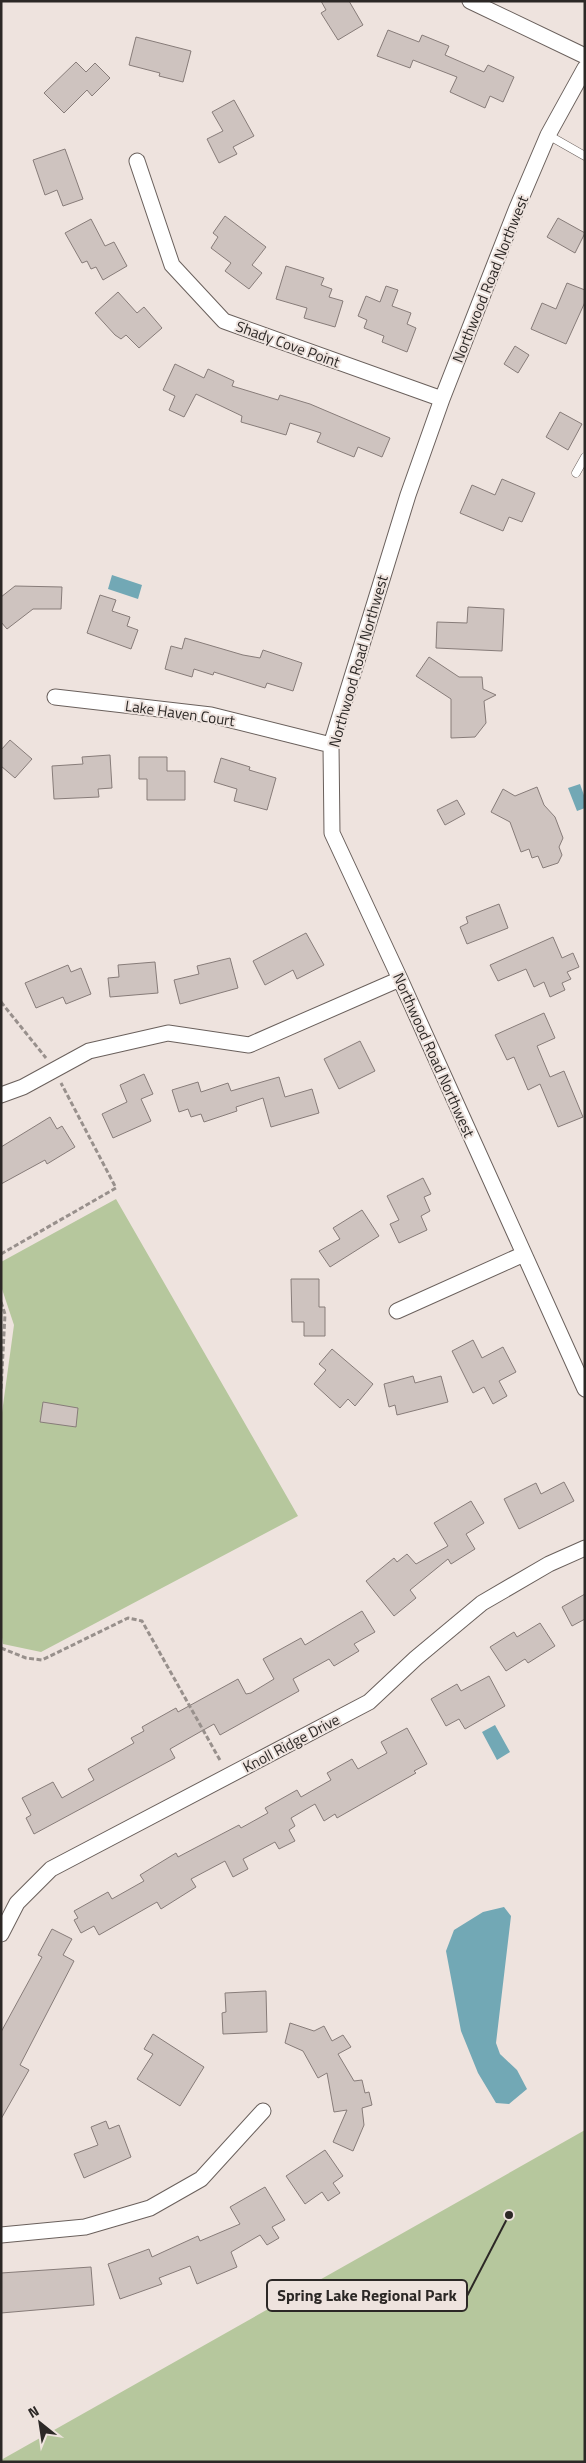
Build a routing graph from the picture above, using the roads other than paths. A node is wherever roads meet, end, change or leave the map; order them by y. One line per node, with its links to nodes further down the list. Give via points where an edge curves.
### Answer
1 (470, 1): 2 (street)
2 (585, 56)
3 (585, 68): 4 (street, Northwood Road Northwest)
4 (548, 135): 5 (lane); 7 (street, Northwood Road Northwest)
5 (585, 156)
6 (137, 161): 7 (street, Shady Cove Point, via 172,264 224,321)
7 (442, 400): 11 (street, Northwood Road Northwest, via 408,495)
8 (585, 457): 9 (lane)
9 (576, 472)
10 (56, 697): 11 (street, Lake Haven Court, via 210,715)
11 (331, 745): 12 (street, Northwood Road Northwest, via 332,833)
12 (400, 979): 13 (street, via 249,1045 168,1033 89,1051 23,1087); 14 (street, Northwood Road Northwest)
13 (1, 1095)
14 (524, 1254): 15 (street); 16 (street, Northwood Road Northwest)
15 (397, 1312)
16 (585, 1389)
17 (585, 1548): 18 (street, Knoll Ridge Drive, via 549,1564 482,1603 369,1702 51,1869 17,1903)
18 (1, 1934)
19 (263, 2111): 20 (street, via 201,2179 150,2208 85,2226)
20 (1, 2235)

